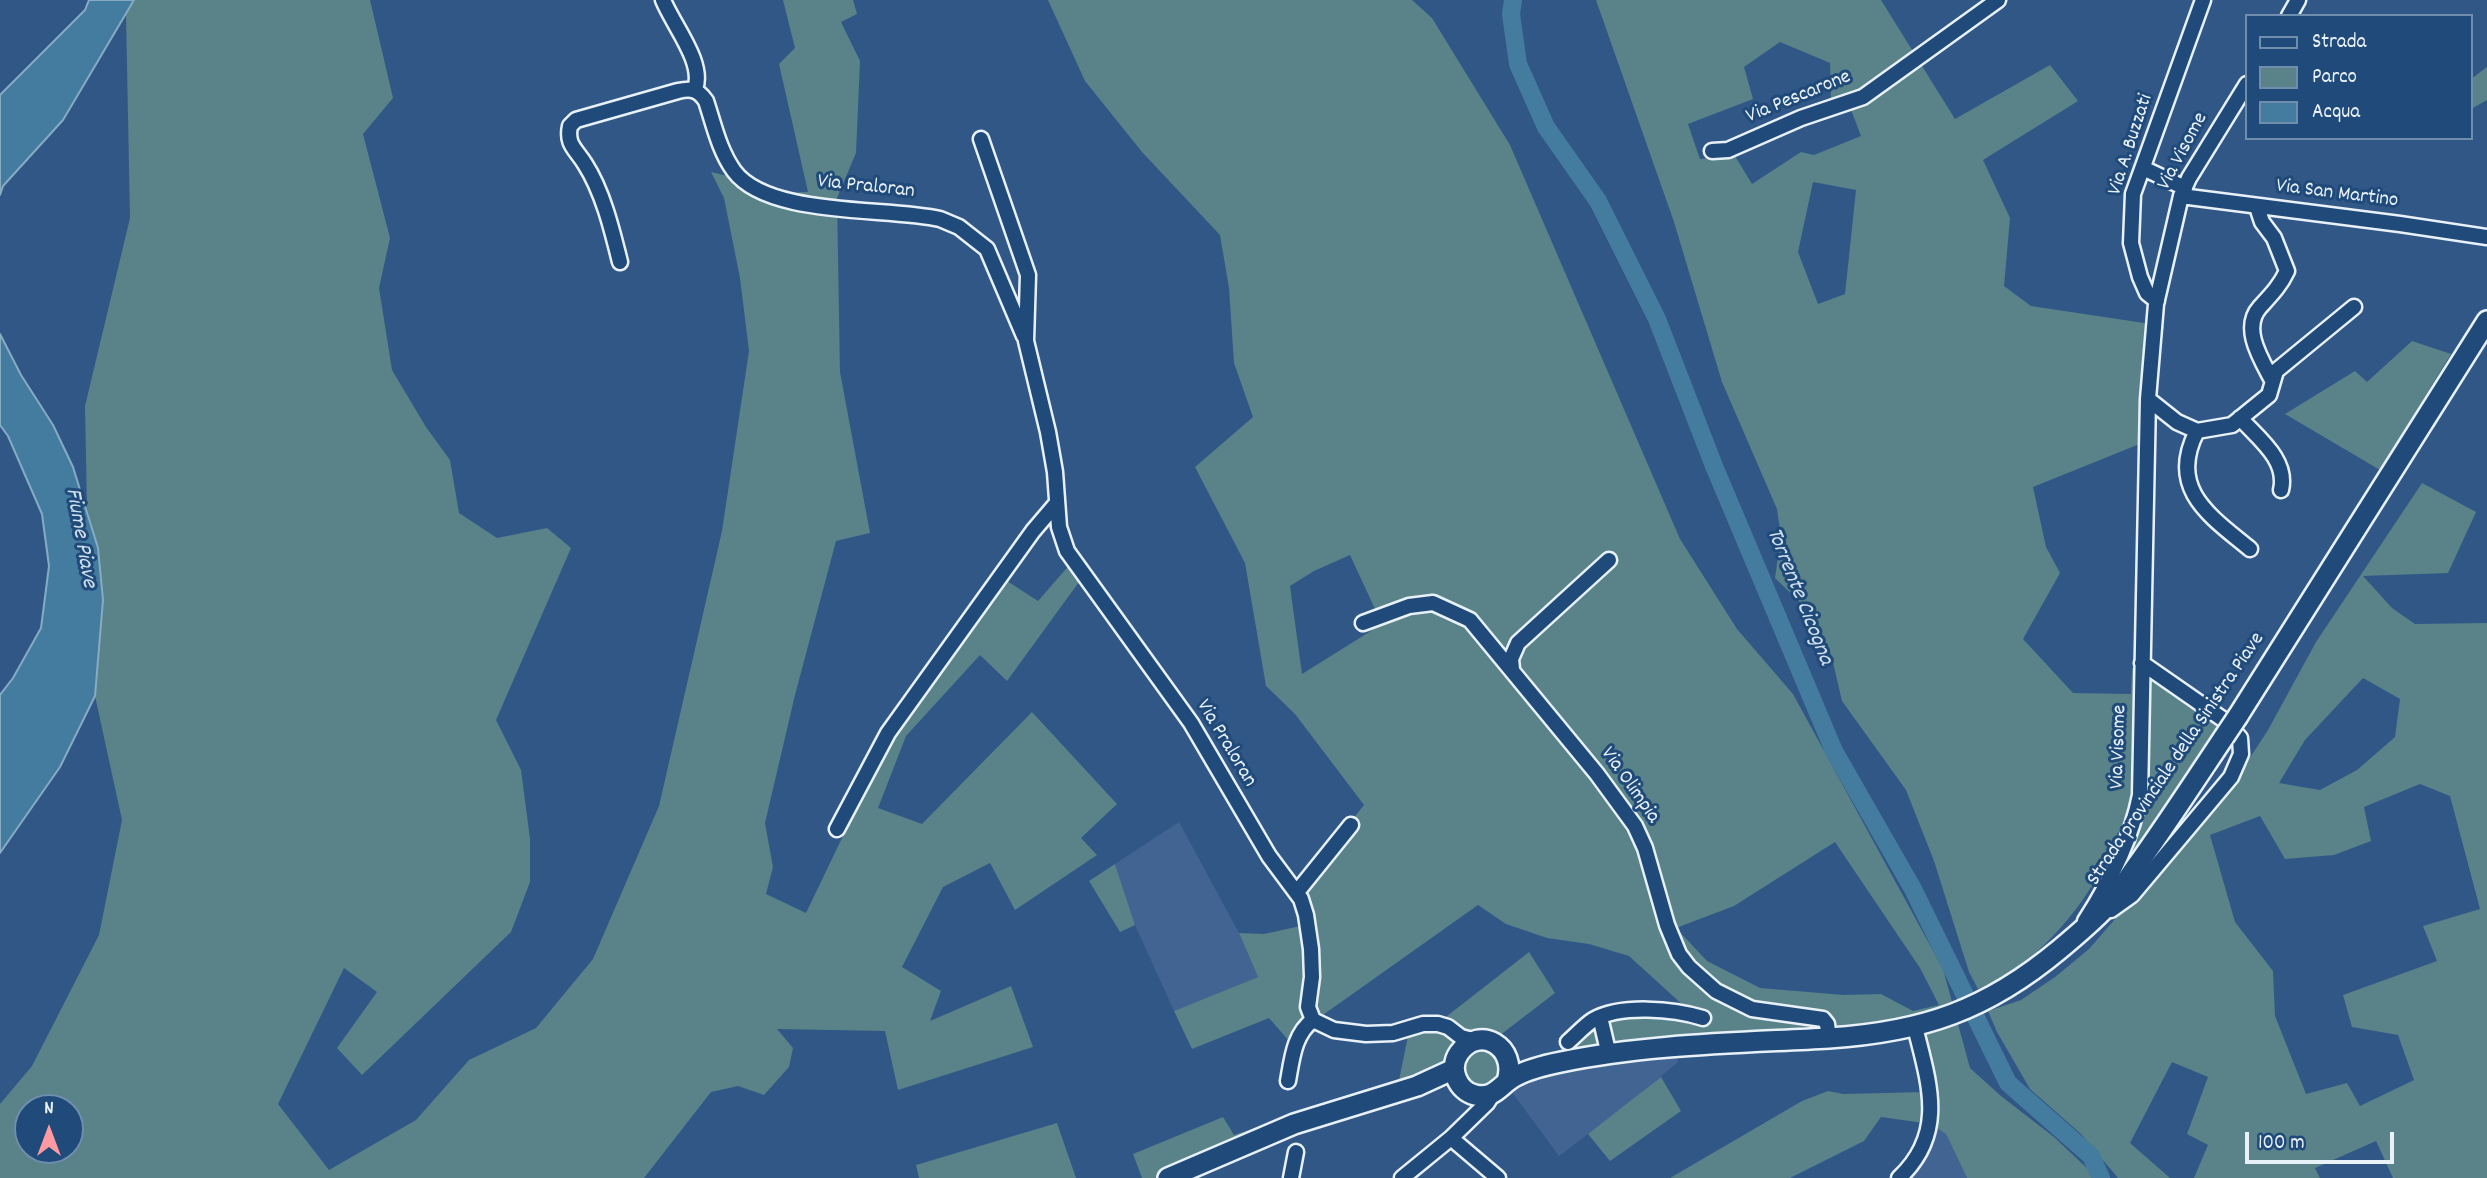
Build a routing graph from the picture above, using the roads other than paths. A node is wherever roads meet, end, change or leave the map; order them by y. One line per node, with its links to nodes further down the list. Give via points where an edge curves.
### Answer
1 (663, 0): 5 (street, Via Praloran, via 694,62)
2 (1998, 0): 7 (street, Via Pescarone, via 1863,97 1728,150)
3 (2203, 0): 8 (street, Via A. Buzzati)
4 (2246, 86): 9 (street, Via Visome)
5 (695, 89): 12 (street, via 576,120 570,126 569,143 599,194); 16 (street, Via Praloran, via 706,101 726,158 750,187 779,199 923,215 959,227 975,238 987,249)
6 (981, 139): 16 (street, Via Praloran, via 1028,275)
7 (1712, 151)
8 (2143, 168): 9 (street, Via San Martino); 13 (street, Via A. Buzzati, via 2133,194 2131,243 2143,285)
9 (2183, 192): 10 (street, Via San Martino); 13 (street, Via Visome)
10 (2257, 207): 11 (street, Via San Martino); 17 (street, via 2287,271 2258,309 2250,329)
11 (2487, 237)
12 (620, 262)
13 (2157, 301): 18 (street, Via Visome)
14 (2354, 307): 17 (street, via 2276,371)
15 (2487, 321): 31 (main road, Strada provinciale della Sinistra Piave, bridge, via 2156,839 2110,902)
16 (1026, 341): 22 (street, Via Praloran, via 1048,432)
17 (2272, 380): 19 (street, via 2269,395)
18 (2148, 399): 20 (street); 26 (street, Via Visome)
19 (2240, 418): 20 (street, via 2232,425); 21 (street, via 2279,464 2284,477)
20 (2197, 431): 23 (street, via 2188,460 2193,496)
21 (2281, 490)
22 (1056, 504): 29 (street, via 888,733); 30 (street, Via Praloran, via 1067,551 1191,723 1269,856)
23 (2250, 549)
24 (1609, 560): 27 (street, via 1518,643)
25 (1363, 623): 27 (street, via 1409,606 1433,603 1471,620)
26 (2142, 663): 31 (street, Via Visome, via 2142,773 2136,816 2119,862); 31 (street, via 2224,720 2240,738 2241,754 2231,777 2132,895)
27 (1512, 669): 37 (street, Via Olimpia, via 1635,826 1670,933 1689,967 1716,991 1752,1009 1823,1019)
28 (1351, 825): 30 (street)
29 (837, 829)
30 (1297, 892): 34 (street, Via Praloran, via 1311,949 1308,1007)
31 (2077, 934): 36 (main road, Strada provinciale della Sinistra Piave, via 2003,991)
32 (1600, 1017): 33 (street, via 1656,1009); 39 (street); 41 (street)
33 (1703, 1018)
34 (1313, 1020): 35 (street, via 1334,1030 1366,1034 1428,1024); 44 (street, via 1296,1043)
35 (1448, 1027): 38 (street); 43 (street)
36 (1915, 1027): 37 (main road, Strada provinciale della Sinistra Piave); 54 (street, via 1931,1121 1919,1154)
37 (1829, 1038): 41 (main road, Strada provinciale della Sinistra Piave)
38 (1476, 1041): 40 (main road, via 1493,1042); 43 (main road, via 1466,1046)
39 (1568, 1042)
40 (1505, 1053): 42 (main road); 45 (main road, via 1510,1061)
41 (1609, 1055): 42 (main road, Strada provinciale della Sinistra Piave)
42 (1560, 1062): 45 (main road)
43 (1461, 1076): 46 (main road, via 1476,1096); 47 (street, via 1469,1114); 50 (main road, via 1294,1125)
44 (1287, 1081)
45 (1507, 1081): 46 (main road)
46 (1492, 1095): 47 (street)
47 (1464, 1124): 48 (street)
48 (1451, 1138): 52 (street); 53 (street)
49 (1296, 1152): 51 (street)
50 (1168, 1178)
51 (1291, 1178)
52 (1402, 1178)
53 (1498, 1178)
54 (1899, 1178)

